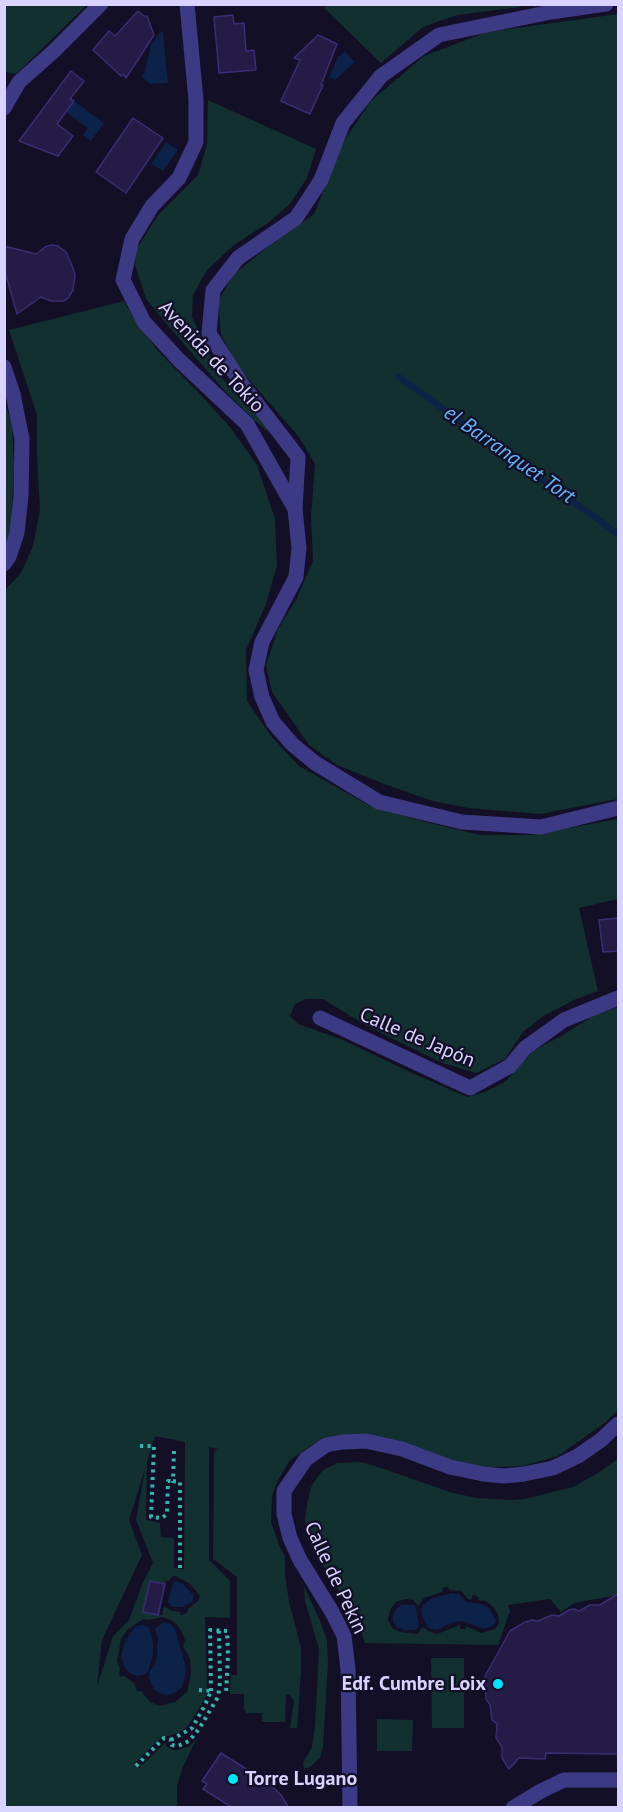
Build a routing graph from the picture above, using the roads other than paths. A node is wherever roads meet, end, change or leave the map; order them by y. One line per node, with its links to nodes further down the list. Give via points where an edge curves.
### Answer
1 (101, 4): 4 (street, via 19,82)
2 (187, 4): 6 (street, Avenida de Tokio, via 196,142 179,178 152,206 132,239 123,280 144,322 247,424)
3 (606, 4): 6 (street, via 439,35 381,76 343,123 321,180 296,218 238,258 213,290 209,333 241,383 298,457)
4 (4, 108)
5 (4, 367): 7 (street, via 22,438 16,533)
6 (295, 509): 8 (street, Avenida de Tokio, via 299,548 296,577 262,642 256,670 273,722 292,744 315,763 379,802 462,822 541,827)
7 (4, 564)
8 (618, 808)
9 (618, 998): 10 (street, Calle de Japón, via 564,1020 525,1048 510,1066 470,1088)
10 (320, 1017)
11 (618, 1424): 13 (street, Calle de Pekin, via 578,1456 554,1468 524,1474 483,1474 366,1441 326,1445 306,1459 284,1491 284,1514 300,1560 344,1636)
12 (618, 1780): 14 (street, via 564,1780)
13 (350, 1808)
14 (513, 1808)

